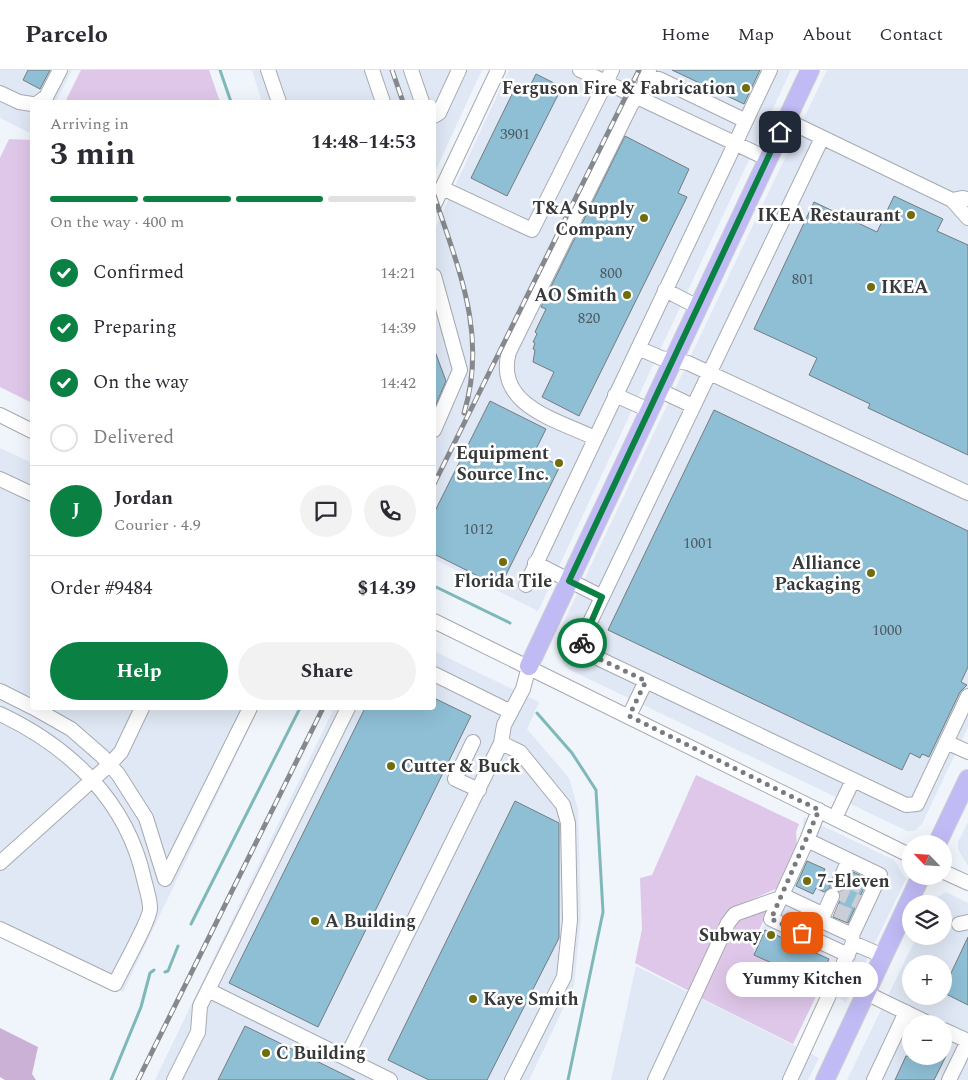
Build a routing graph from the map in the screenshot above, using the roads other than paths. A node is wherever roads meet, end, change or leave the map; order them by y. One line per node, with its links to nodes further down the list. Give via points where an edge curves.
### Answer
1 (60, 70): 14 (street)
2 (268, 70): 15 (street)
3 (372, 70): 16 (street)
4 (411, 70): 17 (street)
5 (458, 70): 19 (street)
6 (498, 70): 25 (street)
7 (580, 70): 11 (street)
8 (770, 70): 21 (street)
9 (810, 70): 20 (main road)
10 (654, 75): 13 (street); 21 (street)
11 (608, 76): 13 (street); 25 (street, via 532,230)
12 (0, 93): 18 (street)
13 (636, 97): 23 (street); 43 (street, via 505,364 509,381 526,405)
14 (42, 100)
15 (278, 100)
16 (382, 100)
17 (421, 100)
18 (30, 104)
19 (436, 115)
20 (786, 120): 22 (street); 24 (main road)
21 (746, 121): 23 (street)
22 (822, 138): 28 (street); 35 (street)
23 (736, 143): 24 (street); 31 (street)
24 (768, 159): 32 (main road)
25 (442, 188): 26 (street)
26 (436, 199)
27 (968, 199): 28 (street)
28 (952, 200): 29 (street)
29 (968, 218)
30 (436, 283): 41 (street, via 460,370)
31 (665, 290): 32 (street); 33 (street)
32 (698, 307): 34 (main road)
33 (638, 348): 34 (street); 37 (street)
34 (672, 361): 35 (street, via 688,363); 36 (main road)
35 (710, 373): 38 (street); 46 (street)
36 (659, 390): 38 (street); 39 (main road)
37 (615, 395): 39 (street); 43 (street)
38 (693, 406): 50 (street)
39 (649, 410): 48 (main road)
40 (0, 415): 42 (street)
41 (436, 425)
42 (30, 430)
43 (595, 438): 47 (street)
44 (0, 479): 45 (street)
45 (30, 493)
46 (968, 493)
47 (535, 563): 48 (street); 49 (street)
48 (569, 581): 50 (street); 52 (main road)
49 (526, 584)
50 (602, 597): 54 (street, via 582,639 583,648 587,653)
51 (436, 622): 52 (street)
52 (529, 666): 62 (street, via 523,689); 64 (street)
53 (436, 675): 62 (street)
54 (646, 681): 64 (street); 72 (street)
55 (0, 691): 57 (street)
56 (968, 696): 66 (street)
57 (30, 706)
58 (38, 710): 69 (street, via 71,729)
59 (141, 710): 69 (street, via 121,752)
60 (249, 710): 69 (street, via 165,879 146,818)
61 (347, 710): 90 (street)
62 (511, 712): 67 (street)
63 (0, 714): 71 (street, via 32,729 66,753)
64 (629, 716): 75 (street)
65 (473, 742): 73 (street, via 455,778)
66 (946, 742): 68 (street); 72 (street, via 917,804 906,806)
67 (501, 743): 73 (street); 98 (street, via 520,752 563,805 568,823 570,920 564,977)
68 (968, 752)
69 (110, 764): 71 (street)
70 (968, 779): 74 (main road)
71 (93, 780): 81 (street); 87 (street, via 122,819 140,860 151,910 115,984)
72 (853, 780): 76 (street)
73 (479, 790): 95 (street)
74 (964, 799): 77 (main road)
75 (819, 810): 76 (street); 78 (street)
76 (835, 818): 79 (street)
77 (942, 835)
78 (807, 840): 80 (street); 86 (street)
79 (902, 852)
80 (849, 860): 85 (street); 88 (street, via 880,875 856,919)
81 (0, 863)
82 (952, 876): 83 (street)
83 (968, 883)
84 (917, 885): 89 (main road)
85 (835, 896): 86 (street, via 818,912); 88 (street, via 826,923)
86 (781, 897): 88 (street, via 771,919); 99 (street, via 735,914 728,923)
87 (0, 929)
88 (851, 944): 89 (street); 100 (street)
89 (883, 956): 91 (main road)
90 (208, 990): 95 (street); 96 (street, via 200,1006 198,1032)
91 (866, 993): 92 (street); 101 (main road)
92 (906, 1012): 93 (street); 102 (street)
93 (912, 1015)
94 (952, 1034): 103 (street, via 968,1041)
95 (346, 1058): 97 (street)
96 (174, 1080)
97 (390, 1080)
98 (512, 1080)
99 (655, 1080)
100 (790, 1080)
101 (825, 1080)
102 (874, 1080)
103 (950, 1080)

